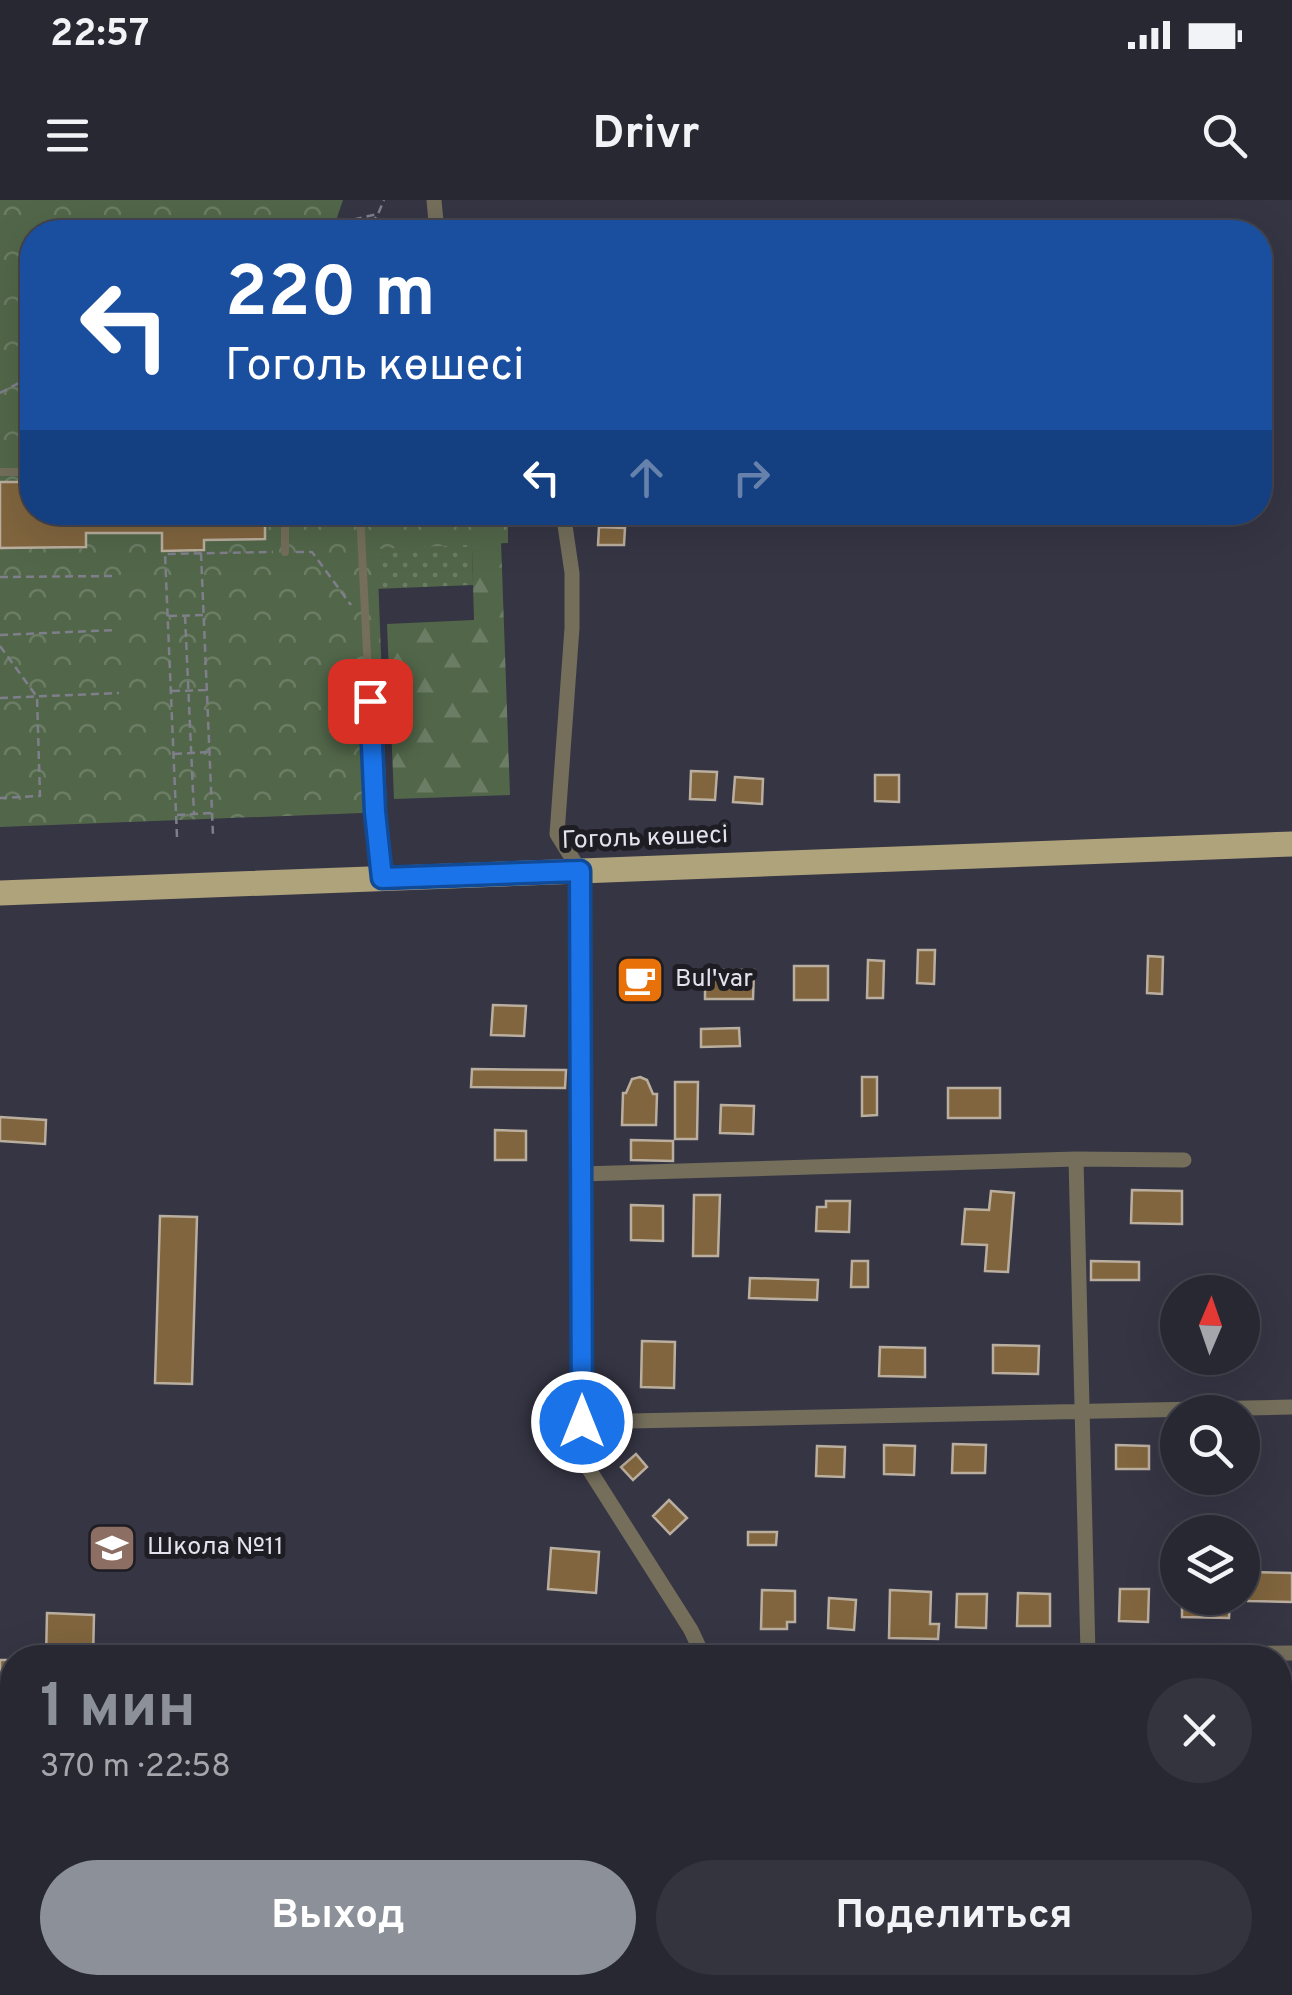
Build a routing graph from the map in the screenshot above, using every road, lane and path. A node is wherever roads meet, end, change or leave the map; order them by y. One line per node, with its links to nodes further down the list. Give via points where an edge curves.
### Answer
1 (384, 200): 2 (path)
2 (378, 214): 3 (path); 4 (path)
3 (351, 220)
4 (374, 220)
5 (285, 525): 8 (lane)
6 (361, 525): 15 (lane)
7 (565, 525): 35 (street, via 572,628 557,834)
8 (285, 552): 9 (path); 15 (path, via 312,552)
9 (201, 553): 12 (path); 13 (path, via 164,554)
10 (116, 576): 11 (path)
11 (0, 578)
12 (204, 615): 14 (path); 20 (path)
13 (167, 616): 14 (path); 21 (path)
14 (186, 616): 19 (path)
15 (366, 626): 36 (lane)
16 (116, 630): 17 (path)
17 (0, 635)
18 (0, 646): 23 (path)
19 (188, 690): 20 (path); 21 (path); 26 (path)
20 (207, 690): 25 (path)
21 (170, 691): 27 (path)
22 (120, 693): 23 (path)
23 (37, 697): 24 (path); 28 (path, via 40,796)
24 (0, 698)
25 (210, 752): 26 (path); 30 (path)
26 (191, 753): 27 (path); 29 (path)
27 (173, 754): 31 (path)
28 (0, 798)
29 (194, 814): 30 (path); 31 (path)
30 (212, 814): 32 (path)
31 (175, 815): 33 (path)
32 (213, 836)
33 (176, 837)
34 (1292, 844): 35 (main road, Гоголь көшесі)
35 (580, 871): 36 (main road, Гоголь көшесі); 40 (street)
36 (382, 878): 37 (main road, Гоголь көшесі)
37 (0, 893)
38 (1076, 1159): 39 (street); 40 (street); 42 (street)
39 (1184, 1160)
40 (581, 1174): 43 (street)
41 (1292, 1406): 42 (street)
42 (1080, 1412): 43 (street); 45 (street)
43 (582, 1422): 44 (street, via 585,1463)
44 (698, 1645)
45 (1088, 1645)

